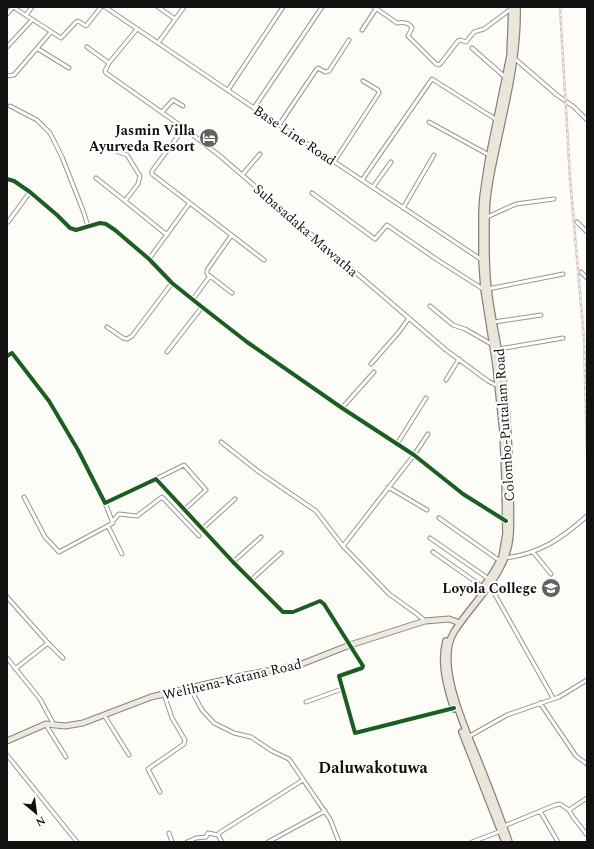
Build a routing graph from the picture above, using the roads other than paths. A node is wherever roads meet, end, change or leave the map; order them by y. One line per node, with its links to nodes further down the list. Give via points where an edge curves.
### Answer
1 (13, 7): 11 (street); 12 (street)
2 (32, 7): 12 (street)
3 (101, 7): 17 (street, via 86,26 76,22 61,38)
4 (105, 7): 15 (street, Base Line Road)
5 (158, 7): 13 (street)
6 (184, 7): 13 (street)
7 (283, 7): 30 (street)
8 (322, 7): 33 (street)
9 (514, 7): 10 (street, via 484,29 477,30 466,42 458,41 439,65 409,37 411,26 404,22 397,23); 24 (highway, Colombo-Puttalam Road)
10 (375, 8): 16 (street)
11 (7, 14)
12 (26, 15): 14 (street)
13 (175, 19): 19 (street)
14 (32, 20): 17 (street); 20 (street)
15 (137, 29): 19 (street, Base Line Road); 25 (street)
16 (362, 30)
17 (51, 32): 23 (street)
18 (349, 40): 38 (street, via 329,71 325,72 318,68 316,70)
19 (158, 43): 30 (street, Base Line Road)
20 (7, 47)
21 (87, 47): 25 (street)
22 (472, 48): 28 (street)
23 (38, 49): 26 (street); 27 (street, via 14,75)
24 (512, 57): 28 (highway, Colombo-Puttalam Road); 36 (street); 57 (highway, Colombo-Puttalam Road)
25 (109, 63): 34 (street, Subasadaka Mawatha, via 106,73)
26 (69, 68)
27 (7, 76)
28 (505, 77): 35 (highway, Colombo-Puttalam Road)
29 (364, 81): 44 (street, via 379,93)
30 (228, 90): 33 (street, Base Line Road)
31 (10, 106): 60 (street, via 37,120 50,134 62,157)
32 (183, 106): 34 (street, via 173,100)
33 (254, 108): 38 (street, Base Line Road)
34 (162, 112): 39 (street, Subasadaka Mawatha)
35 (497, 120): 43 (highway, Colombo-Puttalam Road); 49 (street, via 432,79)
36 (587, 120)
37 (429, 122): 43 (street)
38 (279, 125): 44 (street, Base Line Road)
39 (184, 128): 46 (street, Subasadaka Mawatha); 55 (street, via 152,174)
40 (100, 145): 54 (street, via 127,155 140,176 138,184)
41 (260, 154): 46 (street)
42 (434, 155): 56 (street)
43 (489, 156): 66 (highway, Colombo-Puttalam Road, via 483,197)
44 (334, 162): 49 (street, Base Line Road)
45 (391, 162): 50 (street)
46 (242, 175): 78 (street, Subasadaka Mawatha)
47 (96, 178): 54 (street)
48 (7, 179): 51 (street)
49 (362, 180): 50 (street, Base Line Road)
50 (373, 187): 56 (street, Base Line Road)
51 (30, 192): 58 (street); 60 (street, via 70,228 76,230)
52 (312, 193): 72 (street, via 375,239 387,225)
53 (554, 199): 57 (street, via 516,204)
54 (125, 201): 62 (street)
55 (189, 204): 62 (street); 63 (street)
56 (403, 208): 66 (street, Base Line Road)
57 (486, 217): 66 (highway, Colombo-Puttalam Road)
58 (8, 222)
59 (577, 222): 61 (street)
60 (88, 227): 64 (street, via 106,224)
61 (587, 232)
62 (167, 235): 64 (street)
63 (231, 236): 65 (street); 69 (street, via 207,270)
64 (149, 259): 71 (street)
65 (264, 260)
66 (484, 262): 72 (highway, Colombo-Puttalam Road)
67 (581, 272): 70 (street)
68 (563, 274): 72 (street)
69 (210, 276): 73 (street); 74 (street)
70 (587, 278)
71 (172, 282): 74 (street); 80 (street, via 128,339)
72 (486, 289): 79 (highway, Colombo-Puttalam Road); 82 (highway, Colombo-Puttalam Road)
73 (232, 292)
74 (193, 299): 76 (street)
75 (430, 306): 82 (street, via 453,325)
76 (202, 308): 83 (street); 91 (street)
77 (540, 315): 79 (street)
78 (409, 318): 85 (street, Subasadaka Mawatha); 86 (street)
79 (494, 322): 82 (highway, Colombo-Puttalam Road)
80 (107, 328)
81 (563, 338): 82 (street)
82 (497, 347): 89 (highway, Colombo-Puttalam Road)
83 (167, 352)
84 (7, 356): 100 (street, via 12,353 49,401)
85 (459, 359): 88 (street); 89 (street, Subasadaka Mawatha, via 488,381)
86 (371, 364)
87 (374, 372): 91 (street)
88 (446, 380)
89 (501, 387): 106 (highway, Colombo-Puttalam Road); 117 (highway, Colombo-Puttalam Road, via 509,454 510,506 510,537)
90 (426, 398): 94 (street)
91 (342, 408): 94 (street)
92 (428, 434): 95 (street)
93 (221, 442): 112 (street, via 316,512)
94 (397, 444): 95 (street)
95 (414, 455): 97 (street); 106 (street, via 463,494)
96 (156, 479): 100 (street); 101 (street); 101 (street, via 184,465 206,490)
97 (388, 487): 102 (street); 112 (street)
98 (24, 497): 107 (street, via 45,537 58,552)
99 (235, 499): 108 (street)
100 (105, 503): 105 (street)
101 (184, 510): 108 (street)
102 (427, 510)
103 (587, 516): 114 (street, via 568,533)
104 (439, 518): 117 (street)
105 (112, 522): 107 (street); 109 (street, via 119,514 137,516 162,497)
106 (506, 522): 117 (highway, Colombo-Puttalam Road)
107 (108, 526): 116 (street)
108 (202, 529): 118 (street)
109 (199, 536)
110 (261, 537): 118 (street)
111 (430, 538): 120 (street)
112 (343, 546): 124 (street, via 389,594)
113 (433, 552): 122 (street)
114 (533, 552): 117 (street); 119 (street)
115 (281, 553): 121 (street)
116 (122, 554)
117 (502, 559): 120 (highway, Colombo-Puttalam Road); 122 (highway, Colombo-Puttalam Road, via 499,571)
118 (233, 562): 121 (street)
119 (551, 574)
120 (489, 579): 122 (highway, Colombo-Puttalam Road)
121 (251, 580): 127 (street, via 283,612 294,612 320,601)
122 (486, 587): 125 (highway, Colombo-Puttalam Road); 135 (street, via 493,592)
123 (7, 597): 126 (street)
124 (425, 621): 125 (main road, Welihena-Katana Road, via 443,619); 127 (main road, Welihena-Katana Road)
125 (459, 622): 138 (highway, Colombo-Puttalam Road, via 448,638 444,653 445,674); 142 (highway, Colombo-Puttalam Road, via 449,641 448,666 458,710)
126 (48, 644): 129 (street); 130 (street)
127 (350, 645): 132 (main road, Welihena-Katana Road, via 299,665); 133 (street, via 363,666 339,676)
128 (7, 658): 130 (street)
129 (63, 658)
130 (15, 669): 141 (street, via 40,699)
131 (587, 680): 135 (street)
132 (190, 688): 134 (main road, Welihena-Katana Road); 148 (street, via 202,710 214,722 234,733 251,737 289,759)
133 (342, 689): 136 (street); 138 (street, via 355,733)
134 (164, 694): 139 (main road, Welihena-Katana Road); 149 (street, via 172,718 185,740 184,744 148,769)
135 (553, 698): 137 (street)
136 (306, 702)
137 (540, 703): 142 (street, via 507,715); 147 (street, via 576,756)
138 (454, 708): 155 (highway, Colombo-Puttalam Road, via 472,759)
139 (104, 715): 141 (main road, Welihena-Katana Road, via 83,724); 145 (street)
140 (46, 724): 141 (main road, Welihena-Katana Road); 143 (main road); 146 (street)
141 (54, 725)
142 (468, 737): 155 (highway, Colombo-Puttalam Road)
143 (7, 741)
144 (7, 755): 159 (street)
145 (129, 755)
146 (66, 757)
147 (587, 764)
148 (303, 780): 153 (street); 157 (street)
149 (160, 792)
150 (585, 799): 151 (street); 152 (street)
151 (587, 804)
152 (569, 810): 154 (street, via 560,804); 158 (street)
153 (325, 811): 163 (street); 164 (street)
154 (540, 811): 155 (street); 168 (street)
155 (502, 829): 165 (street); 166 (highway, Colombo-Puttalam Road); 167 (highway, Colombo-Puttalam Road)
156 (169, 833): 160 (street)
157 (218, 835): 161 (street, via 208,833 206,837); 162 (street)
158 (587, 835)
159 (77, 842)
160 (172, 842)
161 (187, 842)
162 (222, 842)
163 (268, 842)
164 (339, 842)
165 (472, 842)
166 (504, 842)
167 (509, 842)
168 (558, 842)

